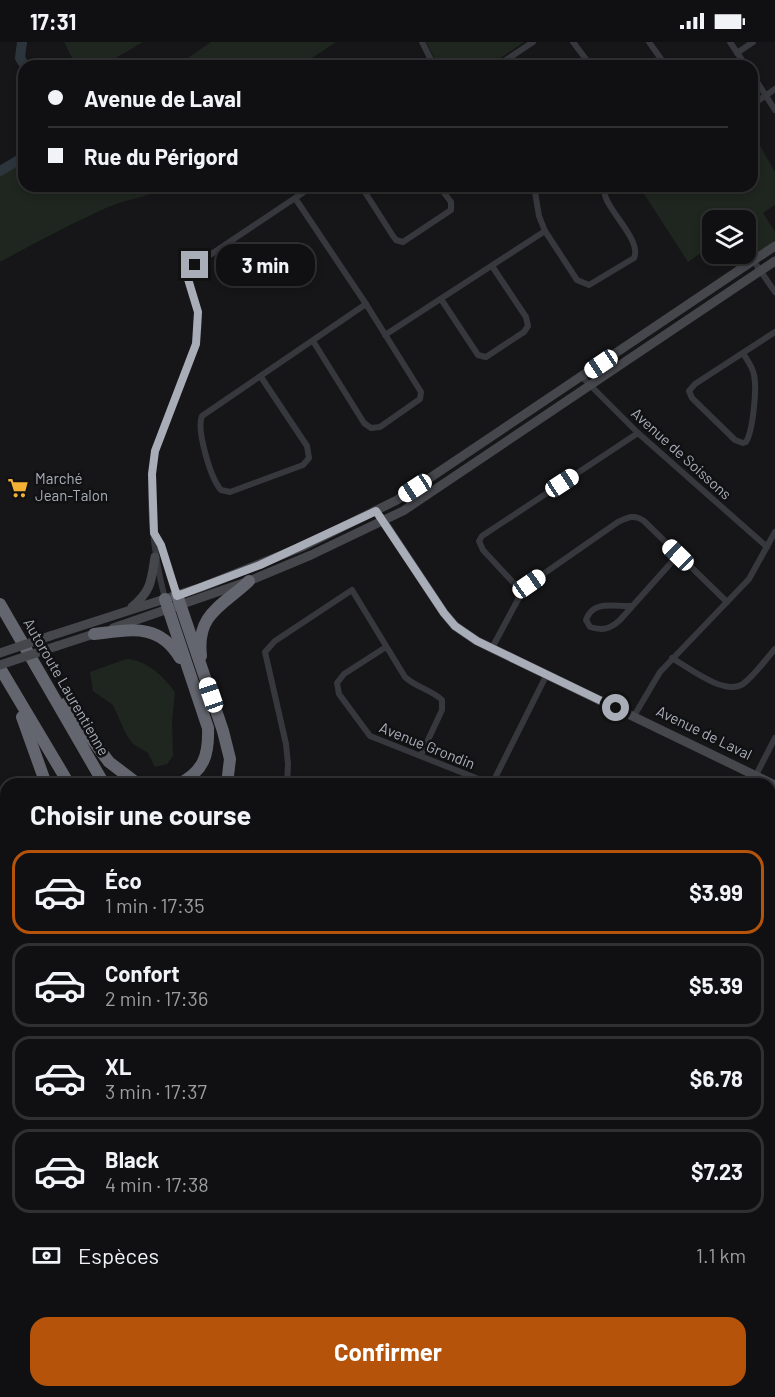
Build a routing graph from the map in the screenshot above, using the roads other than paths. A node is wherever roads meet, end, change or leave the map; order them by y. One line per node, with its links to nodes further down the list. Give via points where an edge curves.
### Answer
1 (422, 42): 8 (street)
2 (533, 42): 9 (street)
3 (573, 42): 10 (street)
4 (649, 42): 11 (street)
5 (730, 42): 7 (street)
6 (753, 42): 7 (street)
7 (737, 52): 12 (street)
8 (431, 60)
9 (512, 60)
10 (586, 60)
11 (662, 60)
12 (742, 60)
13 (758, 83): 15 (street)
14 (775, 89): 15 (street)
15 (766, 96): 16 (street); 17 (street)
16 (758, 101)
17 (775, 110)
18 (304, 192): 23 (street)
19 (365, 192): 20 (street, via 396,240 403,242 451,210 452,202)
20 (444, 192)
21 (535, 192): 24 (street)
22 (605, 192): 24 (street, via 610,207 636,247 634,258 594,284 577,280)
23 (295, 198): 34 (street); 46 (street, via 191,269 188,279 198,312 198,332 155,451)
24 (545, 231): 30 (street)
25 (775, 246): 26 (street)
26 (756, 258)
27 (775, 261): 31 (street)
28 (747, 264): 40 (street)
29 (756, 264): 31 (street)
30 (492, 266): 33 (street); 33 (street, via 528,326 486,357 478,355)
31 (760, 271): 32 (street); 41 (street)
32 (775, 292)
33 (441, 299): 36 (street)
34 (366, 304): 36 (street); 37 (street)
35 (775, 332): 38 (street)
36 (385, 335): 37 (street, via 421,396 375,429 364,423)
37 (313, 340): 39 (street)
38 (743, 353): 38 (street, via 689,391 735,440 743,443 750,434 755,384 753,370)
39 (261, 377): 39 (street, via 206,412 200,420 204,448 221,490 230,492 303,465 309,458 307,446)
40 (582, 377): 41 (street, Avenue de Soissons); 43 (street)
41 (590, 385): 42 (street, Avenue de Soissons); 44 (street)
42 (638, 433): 47 (street, Avenue de Soissons); 51 (street, via 482,536 479,541 483,550)
43 (376, 511): 44 (street, Avenue de Laval); 52 (street)
44 (383, 522): 50 (street); 59 (street, Avenue de Laval, via 455,626)
45 (775, 532): 47 (street)
46 (154, 533): 49 (street); 52 (street, via 161,545)
47 (767, 547): 53 (street, via 749,579)
48 (678, 555): 51 (street, via 638,517 626,518); 53 (street); 55 (street)
49 (155, 557): 52 (street); 56 (street, via 149,588)
50 (249, 581): 52 (street); 66 (highway, via 208,618 199,641)
51 (522, 592): 59 (street)
52 (172, 602): 56 (street); 57 (street); 64 (highway); 66 (highway)
53 (727, 602): 62 (street)
54 (0, 604): 67 (highway, Autoroute Laurentienne)
55 (632, 606): 55 (street, via 604,630 590,627 586,620 598,606)
56 (129, 609): 61 (street, bridge)
57 (94, 634): 63 (street, bridge); 64 (highway, via 147,631 171,644)
58 (386, 647): 71 (street, via 405,677 442,700 442,710); 71 (street, Avenue Grondin, via 344,674 337,688 370,736); 79 (street, via 352,590 275,641 265,652 286,744)
59 (492, 648): 65 (street, Avenue de Laval)
60 (775, 649): 62 (street, via 745,682 733,688 722,687)
61 (0, 653)
62 (672, 658): 69 (street)
63 (0, 667): 68 (highway)
64 (188, 672): 77 (highway, via 208,728 209,745 204,762)
65 (547, 674): 69 (street, Avenue de Laval); 81 (street)
66 (205, 677): 78 (highway, via 230,759)
67 (43, 678): 75 (highway, Autoroute Laurentienne); 76 (highway, via 109,762)
68 (12, 688): 73 (highway); 74 (highway)
69 (634, 716): 72 (street, Avenue de Laval)
70 (775, 738): 72 (street)
71 (421, 755): 80 (street, Avenue Grondin)
72 (756, 775): 82 (street, Avenue de Laval)
73 (44, 778)
74 (65, 778)
75 (101, 778)
76 (130, 778)
77 (189, 778)
78 (228, 778)
79 (287, 778)
80 (477, 778)
81 (494, 778)
82 (762, 778)

